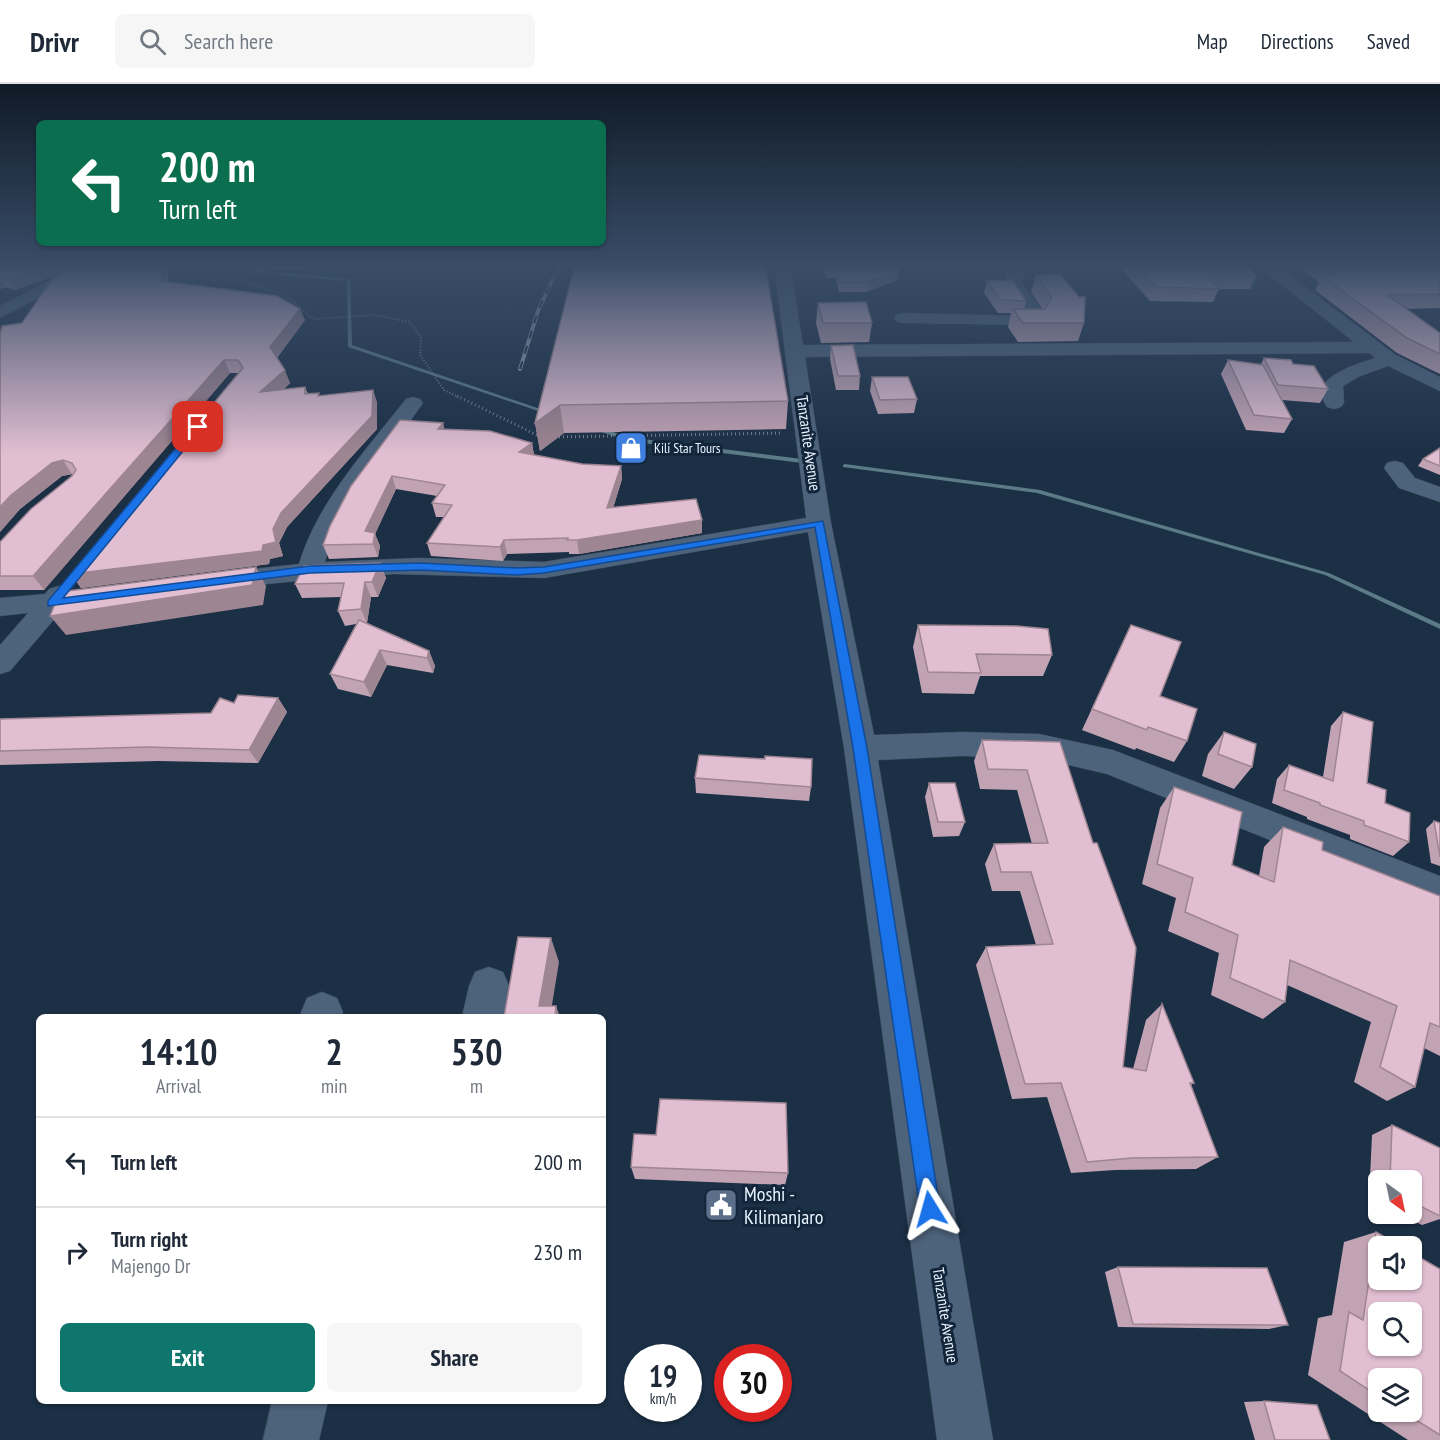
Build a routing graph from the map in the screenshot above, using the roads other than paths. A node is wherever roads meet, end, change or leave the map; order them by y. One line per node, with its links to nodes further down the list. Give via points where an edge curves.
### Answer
1 (792, 327): 4 (street, Tanzanite Avenue)
2 (1347, 327): 3 (street)
3 (1371, 346): 4 (street); 5 (street)
4 (796, 351): 11 (street, Tanzanite Avenue)
5 (1389, 359): 6 (street); 8 (street, via 1341,378 1332,389)
6 (1440, 385)
7 (413, 403): 12 (street, via 354,482 320,536)
8 (1334, 403)
9 (1395, 468): 10 (street, via 1407,483)
10 (1440, 495)
11 (819, 523): 12 (street, via 544,570 421,566); 19 (street, Tanzanite Avenue)
12 (310, 570): 14 (street)
13 (75, 576): 16 (street)
14 (189, 585)
15 (121, 594): 16 (street)
16 (52, 603): 17 (street); 18 (street)
17 (0, 607)
18 (0, 664)
19 (860, 748): 20 (street, via 1039,746 1113,763); 23 (street, Tanzanite Avenue)
20 (1440, 893)
21 (299, 1404): 22 (street)
22 (291, 1440)
23 (965, 1440)

